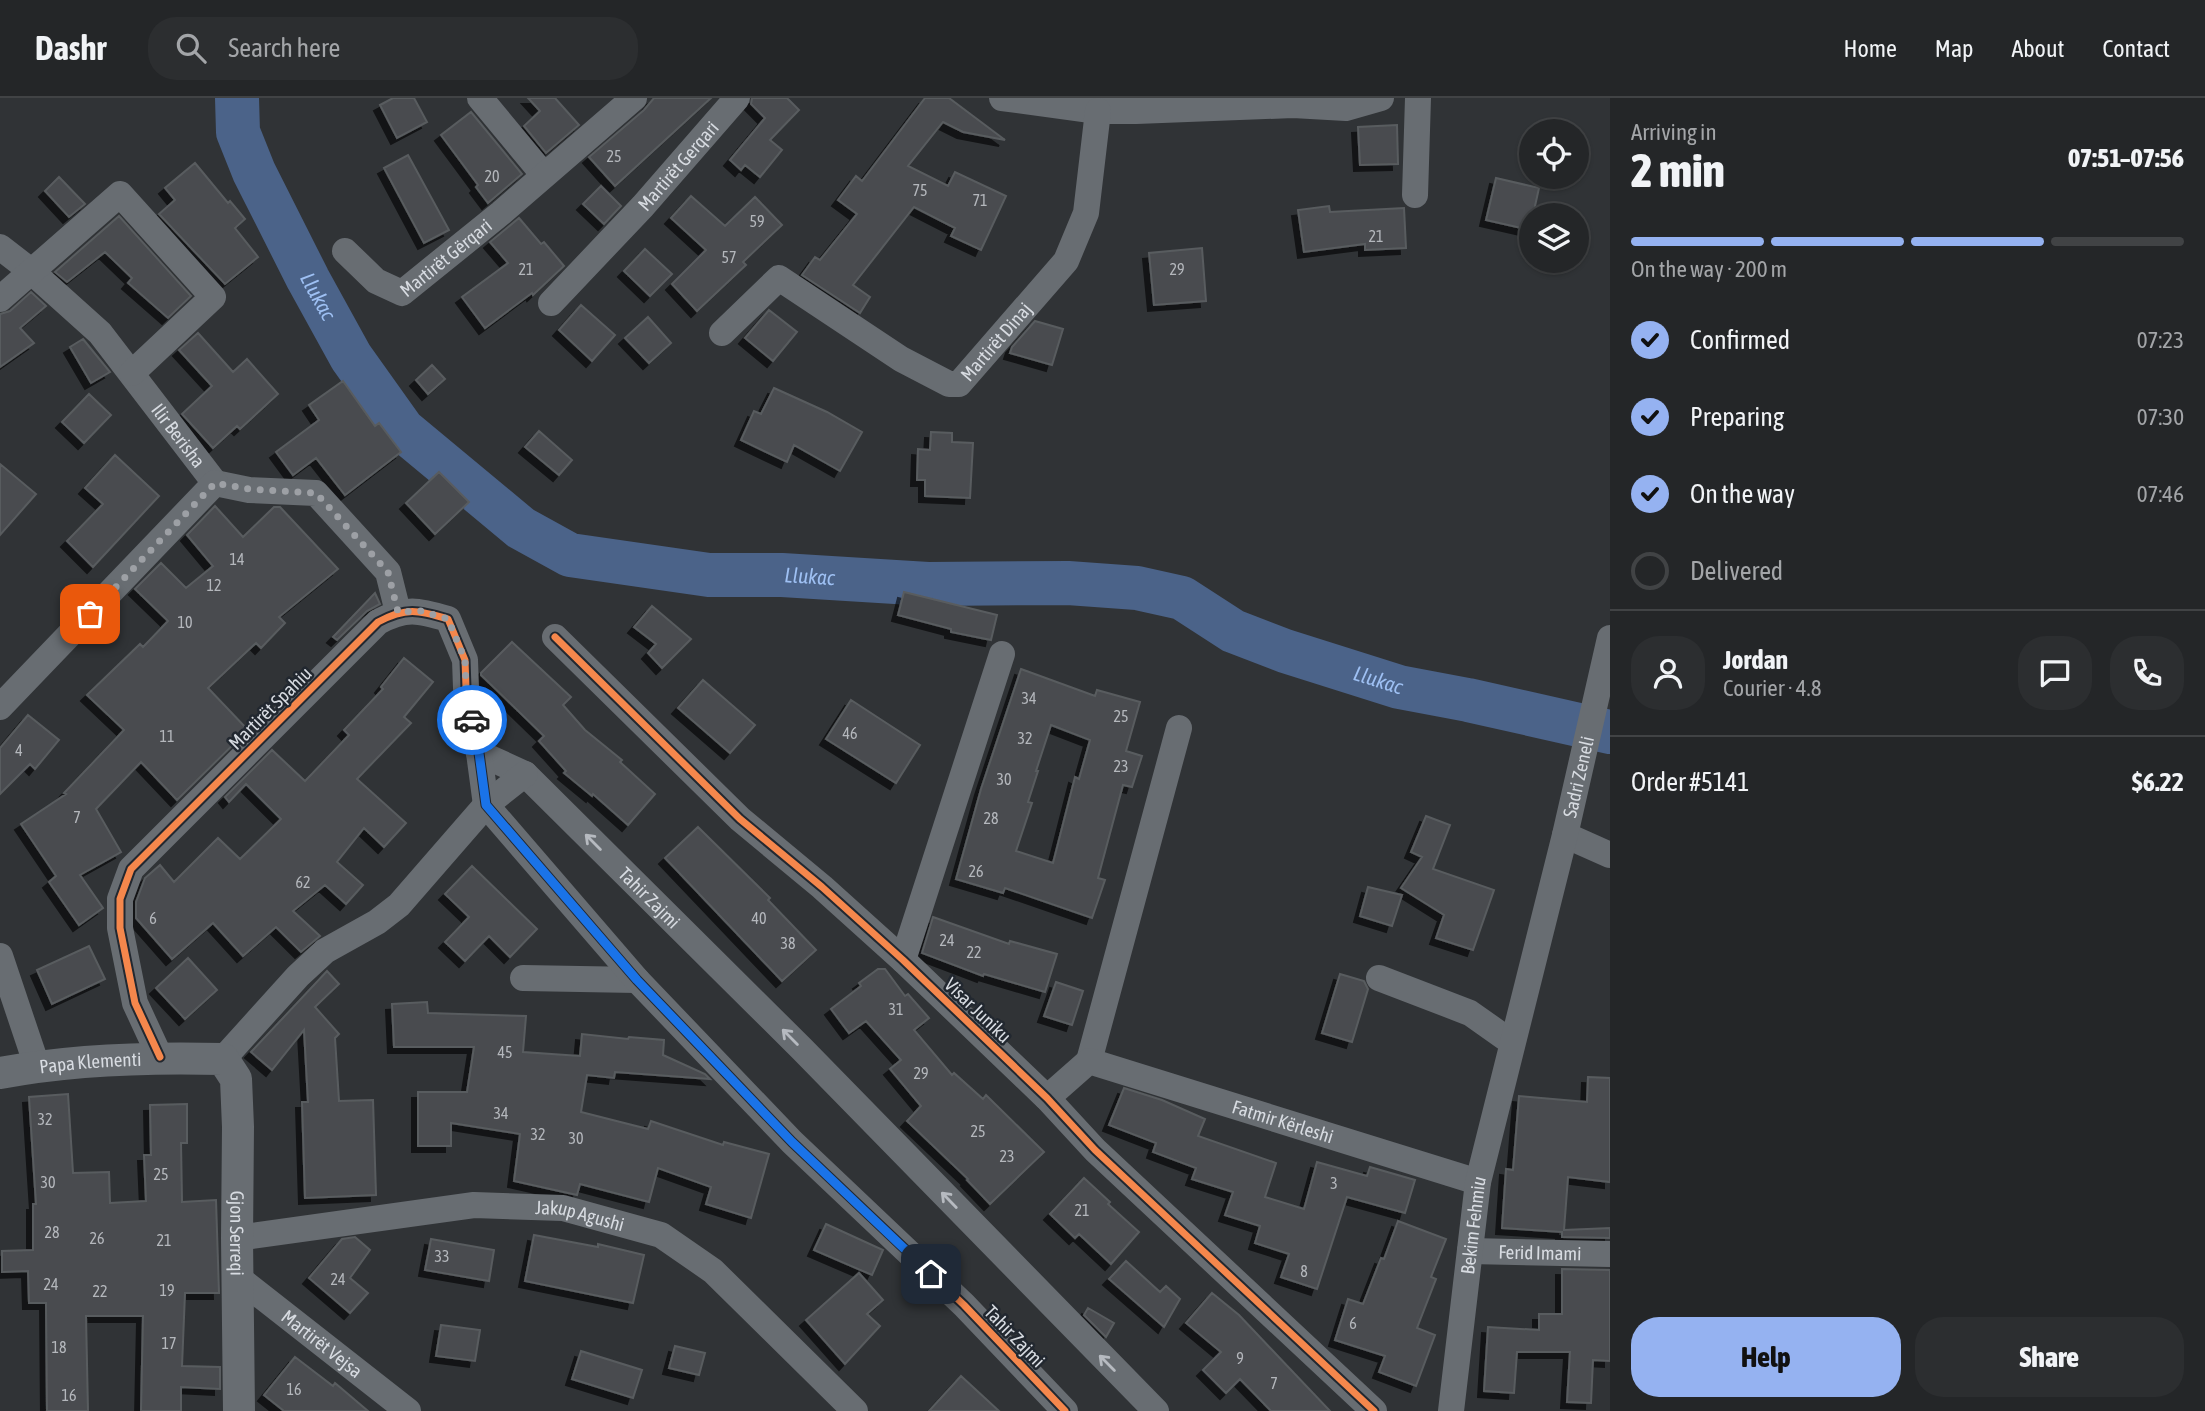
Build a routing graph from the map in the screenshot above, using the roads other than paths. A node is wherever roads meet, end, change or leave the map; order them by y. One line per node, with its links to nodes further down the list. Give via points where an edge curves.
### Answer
1 (480, 98): 8 (street)
2 (634, 98): 8 (street, Martirët Gërqari)
3 (737, 98): 14 (street, Martirët Gerqari)
4 (1002, 98): 7 (street)
5 (1381, 98): 7 (street, via 1346,108 1293,105)
6 (1418, 98): 9 (street)
7 (1098, 111): 15 (street, Martirët Dinaj, via 1086,213 1066,261 959,384 949,384 901,359 779,278)
8 (543, 174): 11 (street, Martirët Gërqari, via 401,293 376,281)
9 (1415, 195)
10 (0, 247): 12 (street, Ilir Berisha)
11 (345, 251)
12 (32, 271): 13 (street); 16 (street, Ilir Berisha, via 100,333); 16 (street, via 120,194 213,297)
13 (0, 299)
14 (551, 303)
15 (722, 332)
16 (132, 373): 17 (street, Ilir Berisha)
17 (215, 483): 18 (street, via 316,493 388,572); 22 (street, Ilir Berisha)
18 (398, 612): 24 (street, via 421,611 448,619 465,660); 35 (street, Martirët Spahiu, via 378,622 131,869 120,899 120,928 135,1003)
19 (555, 636): 30 (street, Visar Juniku, via 740,819)
20 (1610, 638): 27 (street, Sadri Zeneli)
21 (1002, 654): 30 (street)
22 (0, 707)
23 (1179, 728): 37 (street)
24 (479, 753): 25 (street, Tahir Zajmi); 26 (street)
25 (525, 774): 26 (street); 50 (street, Tahir Zajmi, one-way to 25)
26 (486, 805): 33 (street, Tahir Zajmi); 36 (street, via 399,905 325,951)
27 (1565, 835): 28 (street); 34 (street, Bekim Fehmiu)
28 (1610, 855)
29 (0, 957): 38 (street)
30 (903, 960): 40 (street, Visar Juniku)
31 (523, 978): 33 (street)
32 (1379, 978): 34 (street, via 1470,1013)
33 (637, 980): 49 (street, Tahir Zajmi, via 792,1142 964,1305)
34 (1511, 1042): 41 (street, Bekim Fehmiu)
35 (160, 1058): 36 (street, Papa Klementi); 38 (street, Papa Klementi)
36 (223, 1059): 42 (street, Gjon Serreqi, via 236,1079)
37 (1089, 1061): 40 (street); 41 (street, Fatmir Kërleshi)
38 (37, 1066): 39 (street, Papa Klementi)
39 (0, 1073)
40 (1047, 1098): 51 (street, Visar Juniku, via 1094,1150)
41 (1478, 1182): 43 (street, Bekim Fehmiu)
42 (237, 1238): 45 (street, Gjon Serreqi); 48 (street, Jakup Agushi, via 474,1205 563,1208 662,1235 713,1271)
43 (1470, 1251): 44 (street, Ferid Imami); 52 (street, Bekim Fehmiu)
44 (1610, 1254)
45 (237, 1278): 46 (street, Gjon Serreqi); 47 (street, Martirët Vejsa)
46 (239, 1411)
47 (408, 1411)
48 (855, 1411)
49 (1065, 1411)
50 (1156, 1411)
51 (1374, 1411)
52 (1451, 1411)

